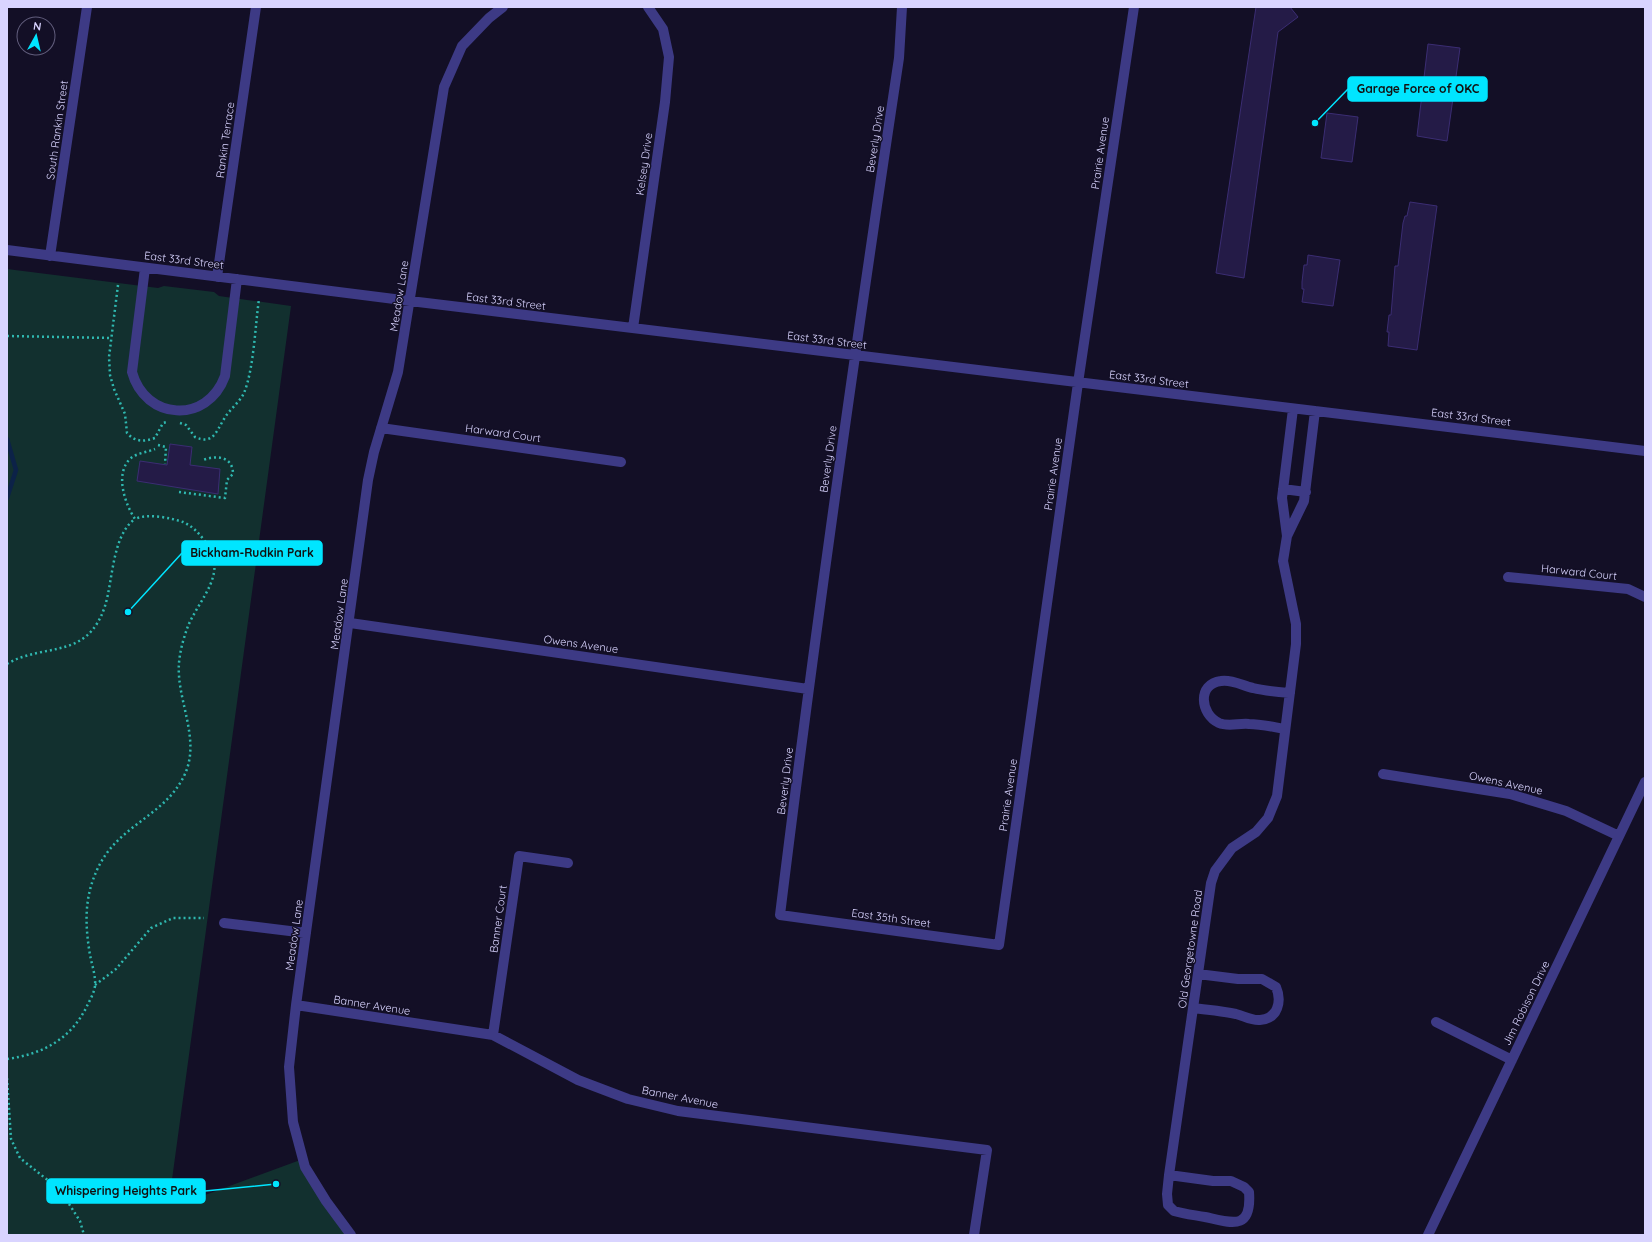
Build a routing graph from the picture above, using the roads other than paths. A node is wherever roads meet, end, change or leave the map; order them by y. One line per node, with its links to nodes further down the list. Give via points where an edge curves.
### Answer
1 (87, 7): 8 (street, South Rankin Street)
2 (256, 7): 10 (street, Rankin Terrace)
3 (502, 7): 12 (street, Meadow Lane, via 462,46 444,87)
4 (648, 7): 13 (street, Kelsey Drive, via 663,29 669,57)
5 (902, 7): 14 (street, Beverly Drive, via 899,58)
6 (1134, 7): 15 (street, Prairie Avenue)
7 (7, 250): 8 (street, East 33rd Street)
8 (50, 256): 9 (street, East 33rd Street)
9 (145, 268): 10 (street, East 33rd Street); 11 (street, via 132,372 143,393 155,403 174,410 209,402 222,385)
10 (217, 277): 11 (street, East 33rd Street)
11 (237, 279): 12 (street, East 33rd Street)
12 (410, 301): 13 (street, East 33rd Street); 18 (street, Meadow Lane, via 398,372)
13 (632, 328): 14 (street, East 33rd Street)
14 (854, 356): 15 (street, East 33rd Street); 27 (street, Beverly Drive)
15 (1078, 383): 16 (street, East 33rd Street); 37 (street, Prairie Avenue)
16 (1293, 409): 17 (street, East 33rd Street); 21 (street, Old Georgetowne Road)
17 (1315, 411): 19 (street, East 33rd Street); 22 (street, Old Georgetowne Road)
18 (382, 428): 20 (street, Harward Court); 26 (street, Meadow Lane, via 368,480)
19 (1645, 451)
20 (621, 462)
21 (1283, 489): 22 (street); 23 (street, Old Georgetowne Road)
22 (1306, 492): 23 (street, Old Georgetowne Road)
23 (1287, 536): 28 (street, Old Georgetowne Road, via 1283,561 1296,624)
24 (1508, 577): 25 (street, Harward Court, via 1628,589)
25 (1645, 598)
26 (350, 623): 27 (street, Owens Avenue); 36 (street, Meadow Lane)
27 (808, 689): 34 (street, Beverly Drive)
28 (1290, 693): 29 (street, Old Georgetowne Road); 29 (street, via 1260,690 1222,681 1208,687 1204,695 1204,706 1208,714 1220,723 1257,724)
29 (1285, 729): 38 (street, Old Georgetowne Road, via 1277,796 1268,818 1256,832 1232,848 1215,871 1208,899)
30 (1383, 774): 32 (street, Owens Avenue, via 1510,794 1566,810)
31 (1645, 782): 32 (street, Jim Robison Drive)
32 (1619, 836): 43 (street, Jim Robison Drive)
33 (568, 863): 42 (street, Banner Court, via 519,856)
34 (780, 915): 37 (street, East 35th Street)
35 (224, 923): 36 (street)
36 (306, 933): 39 (street, Meadow Lane)
37 (999, 944)
38 (1198, 974): 40 (street, Old Georgetowne Road); 40 (street, via 1262,979 1276,987 1279,1000 1275,1012 1266,1019 1259,1020)
39 (296, 1005): 42 (street, Banner Avenue); 45 (street, Meadow Lane, via 289,1067 293,1122 306,1167)
40 (1193, 1008): 44 (street, Old Georgetowne Road)
41 (1436, 1022): 43 (street)
42 (493, 1035): 46 (street, Banner Avenue, via 578,1080 628,1099 678,1111 987,1150)
43 (1512, 1060): 47 (street, Jim Robison Drive)
44 (1169, 1175): 44 (street, Old Georgetowne Road, via 1239,1183 1249,1192 1250,1208 1244,1218 1227,1223 1174,1211 1168,1205)
45 (348, 1234)
46 (974, 1235)
47 (1428, 1235)

